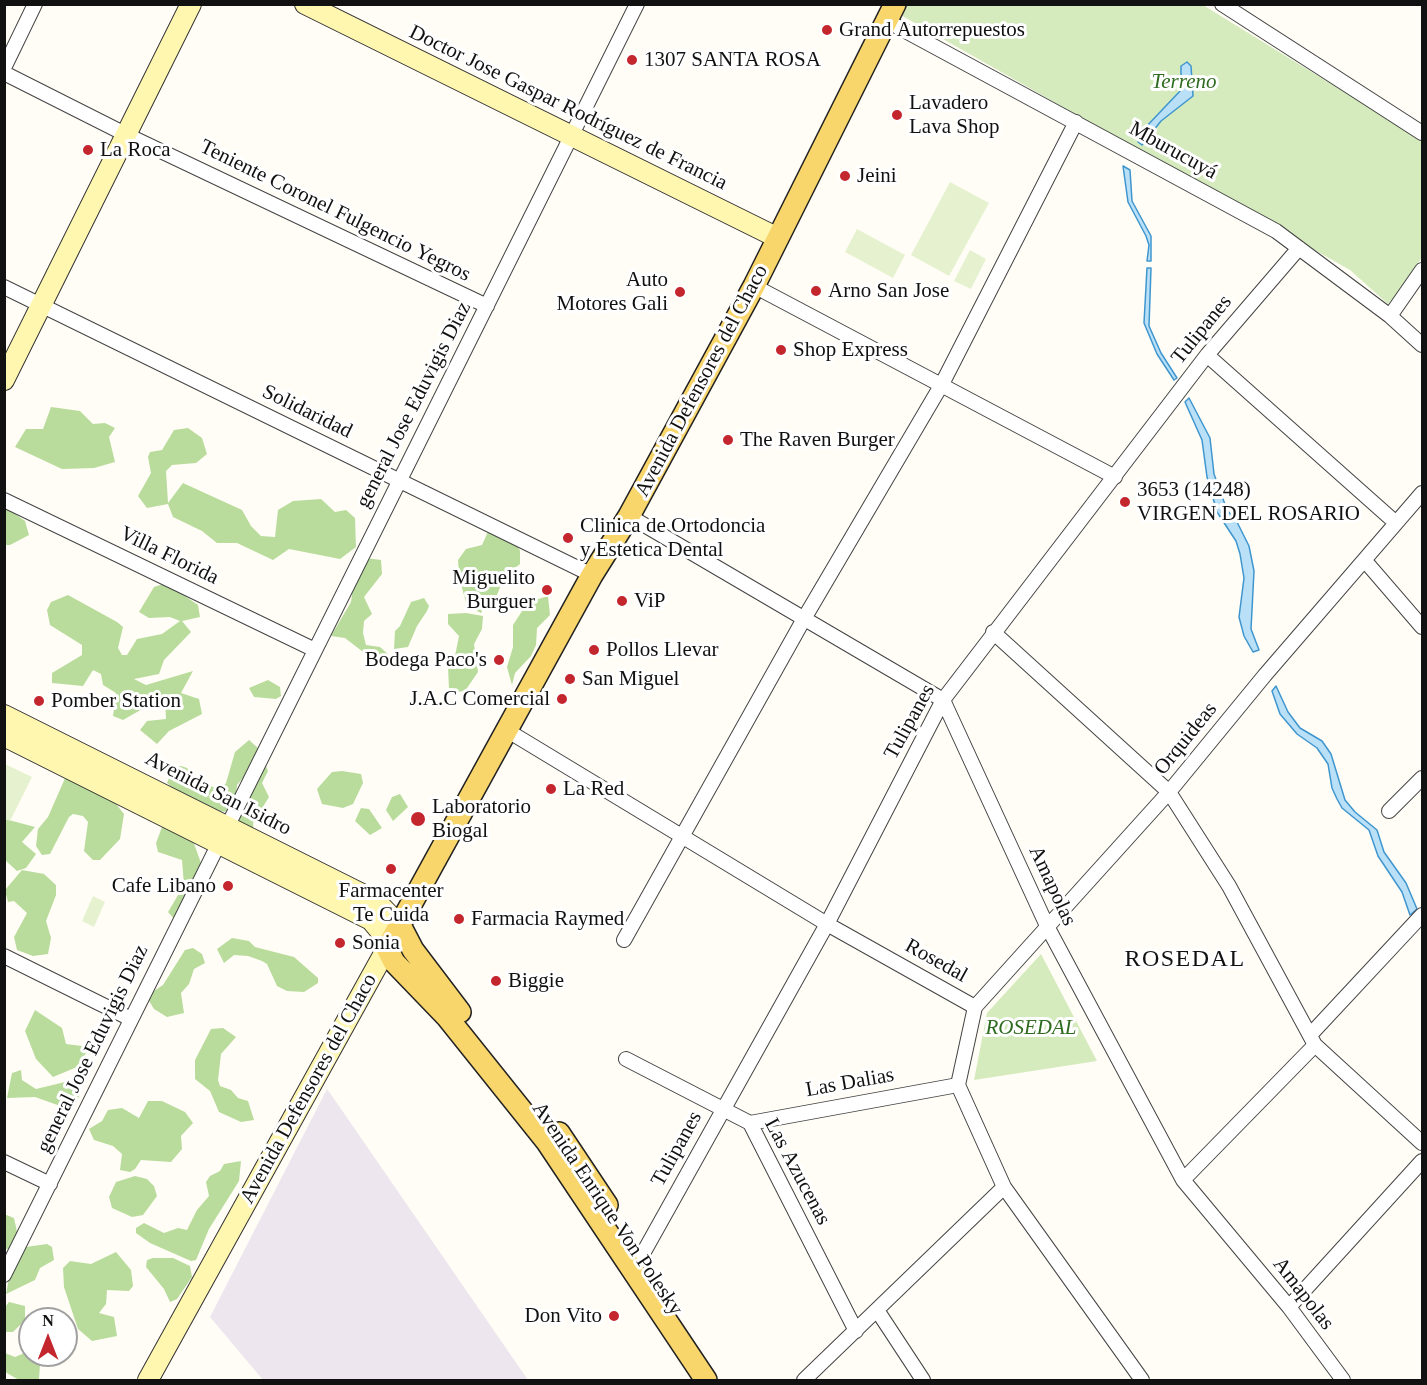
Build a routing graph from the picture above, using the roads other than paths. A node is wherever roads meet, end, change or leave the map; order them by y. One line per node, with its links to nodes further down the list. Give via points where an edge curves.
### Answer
1 (35, 4): 7 (street)
2 (191, 4): 11 (main road)
3 (305, 4): 12 (main road, Doctor Jose Gaspar Rodríguez de Francia)
4 (637, 4): 12 (street, general Jose Eduvigis Diaz)
5 (1222, 4): 10 (street)
6 (891, 13): 9 (street, Mburucuyá); 13 (main road, Avenida Defensores del Chaco)
7 (4, 68)
8 (4, 73): 11 (street, Teniente Coronel Fulgencio Yegros)
9 (1076, 122): 14 (street, Mburucuyá, via 1276,231); 24 (street)
10 (1422, 133)
11 (127, 135): 18 (main road); 19 (street, Teniente Coronel Fulgencio Yegros)
12 (571, 136): 13 (main road, Doctor Jose Gaspar Rodríguez de Francia); 19 (street, general Jose Eduvigis Diaz)
13 (778, 238): 16 (main road, Avenida Defensores del Chaco)
14 (1299, 248): 20 (street, Mburucuyá); 22 (street, Tulipanes)
15 (1422, 270): 20 (street)
16 (754, 286): 24 (street); 29 (main road, Avenida Defensores del Chaco)
17 (4, 287): 18 (street, Solidaridad)
18 (41, 305): 23 (main road); 26 (street, Solidaridad)
19 (487, 306): 26 (street, general Jose Eduvigis Diaz)
20 (1390, 316): 21 (street, Mburucuyá)
21 (1422, 345)
22 (1207, 355): 25 (street, Tulipanes); 30 (street)
23 (4, 380)
24 (942, 384): 25 (street); 33 (street)
25 (1115, 477): 35 (street, Tulipanes)
26 (400, 481): 32 (street, Solidaridad); 36 (street, general Jose Eduvigis Diaz)
27 (1422, 493): 30 (street, Orquideas)
28 (4, 500): 36 (street, Villa Florida)
29 (629, 516): 32 (main road, Avenida Defensores del Chaco); 33 (street)
30 (1396, 522): 31 (street, Orquideas)
31 (1366, 562): 34 (street); 42 (street, Orquideas, via 1265,675)
32 (592, 575): 39 (main road, Avenida Defensores del Chaco)
33 (806, 617): 37 (street); 45 (street)
34 (1422, 627)
35 (993, 632): 37 (street, Tulipanes); 42 (street)
36 (315, 650): 44 (street, general Jose Eduvigis Diaz)
37 (943, 700): 47 (street, Tulipanes); 49 (street, Amapolas)
38 (4, 715): 44 (main road, Avenida San Isidro)
39 (507, 730): 45 (street, Rosedal); 48 (main road, Avenida Defensores del Chaco)
40 (4, 736): 44 (main road, Avenida San Isidro)
41 (1422, 778): 43 (street)
42 (1170, 792): 49 (street, Orquideas); 55 (street, via 1229,886)
43 (1389, 811)
44 (224, 833): 48 (main road, Avenida San Isidro, via 376,901); 51 (main road, Avenida San Isidro, via 371,921); 54 (street, general Jose Eduvigis Diaz)
45 (681, 835): 47 (street, Rosedal); 50 (street)
46 (1422, 915): 55 (street)
47 (827, 924): 53 (street, Rosedal); 58 (street, Tulipanes)
48 (401, 927): 51 (main road, Avenida Defensores del Chaco); 66 (main road, Avenida Enrique Von Polesky, via 441,988 559,1134)
49 (1048, 928): 53 (street, Orquideas); 63 (street, Amapolas)
50 (624, 940)
51 (387, 948): 66 (main road, Avenida Enrique Von Polesky, via 394,962 447,1017 512,1095); 71 (main road, Avenida Defensores del Chaco)
52 (4, 956): 54 (street)
53 (975, 1007): 57 (street, Rosedal)
54 (132, 1019): 64 (street, general Jose Eduvigis Diaz)
55 (1313, 1040): 60 (street); 63 (street)
56 (626, 1059): 58 (street, Las Azucenas)
57 (958, 1085): 59 (street, Las Dalias); 65 (street)
58 (724, 1108): 59 (street, Las Azucenas); 66 (street, Tulipanes)
59 (750, 1122): 70 (street, Las Azucenas)
60 (1422, 1143)
61 (1422, 1161): 68 (street)
62 (4, 1162): 64 (street)
63 (1183, 1180): 68 (street, Amapolas)
64 (50, 1184): 67 (street, general Jose Eduvigis Diaz)
65 (1004, 1187): 69 (street); 76 (street)
66 (636, 1261): 72 (main road, Avenida Enrique Von Polesky); 73 (main road, Avenida Enrique Von Polesky)
67 (4, 1275)
68 (1289, 1307): 77 (street, Amapolas)
69 (877, 1310): 70 (street); 75 (street)
70 (856, 1330): 74 (street)
71 (148, 1380)
72 (706, 1380)
73 (723, 1380)
74 (804, 1380)
75 (923, 1380)
76 (1142, 1380)
77 (1343, 1380)

